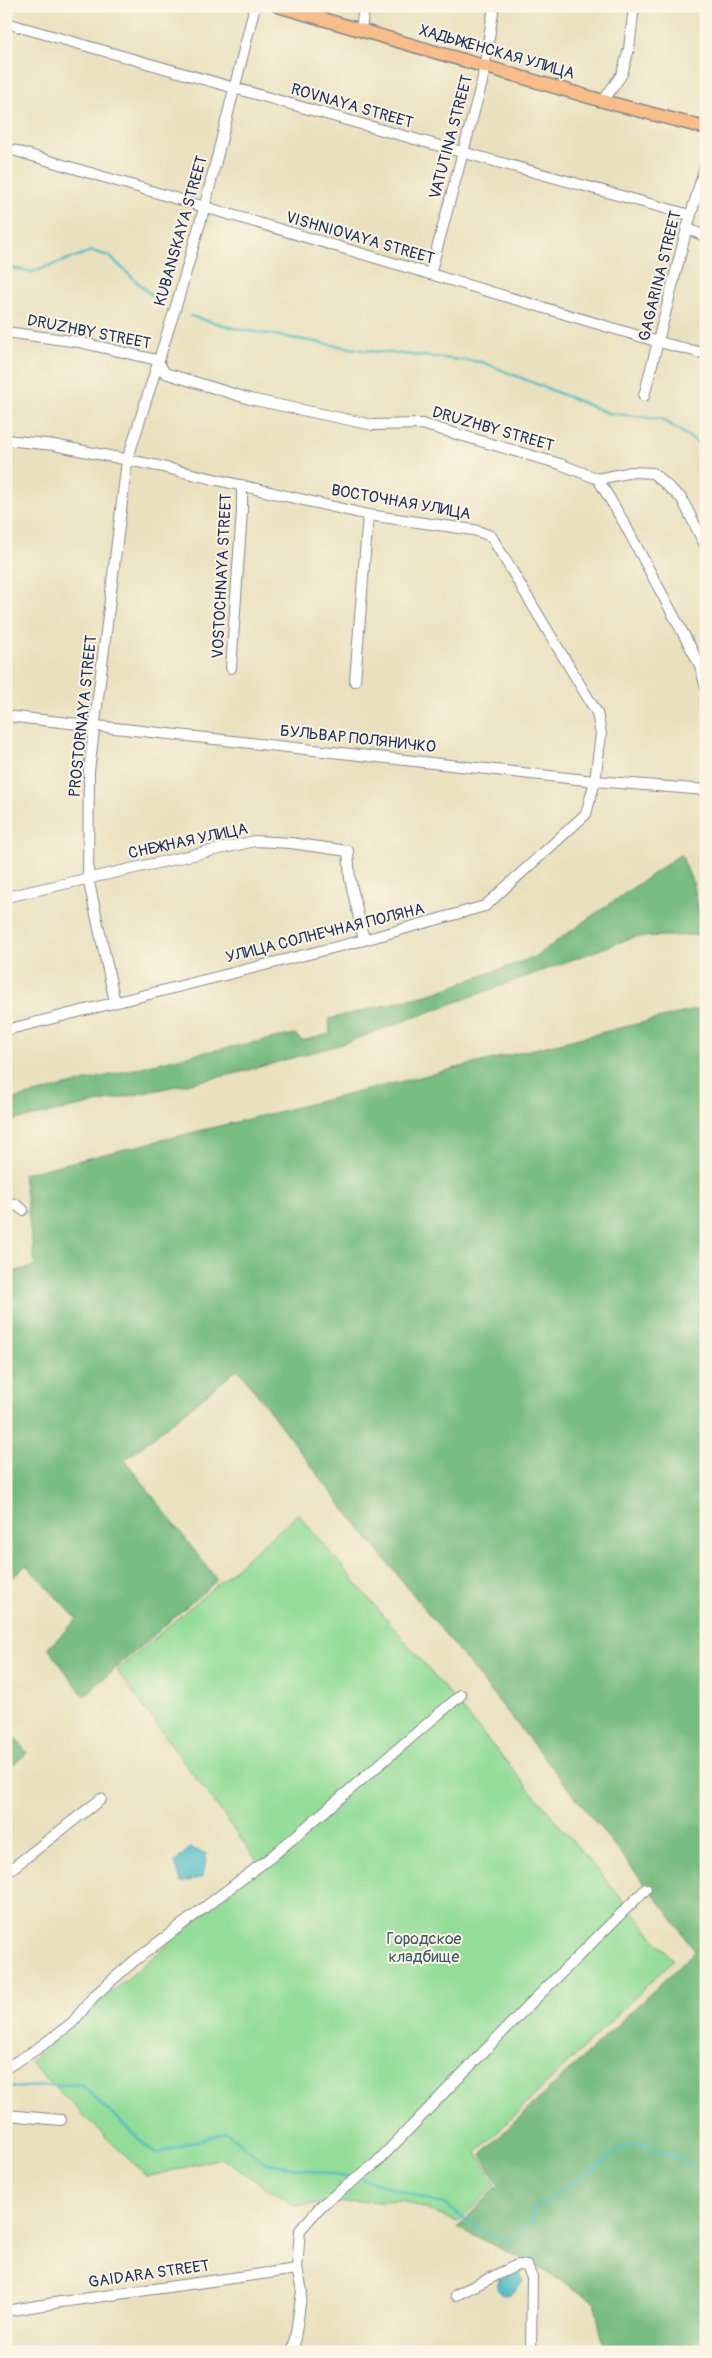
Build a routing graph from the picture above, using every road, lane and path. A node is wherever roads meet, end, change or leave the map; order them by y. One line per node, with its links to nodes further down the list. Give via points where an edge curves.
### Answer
1 (255, 6): 9 (street, KUBANSKAYA STREET)
2 (278, 6): 7 (main road, ХАДЫЖЕНСКАЯ УЛИЦА)
3 (364, 6): 7 (street)
4 (494, 6): 8 (street, VATUTINA STREET)
5 (634, 6): 10 (street, via 629,49 622,74)
6 (6, 23): 9 (street, ROVNAYA STREET)
7 (361, 30): 8 (main road, ХАДЫЖЕНСКАЯ УЛИЦА)
8 (485, 65): 10 (main road, ХАДЫЖЕНСКАЯ УЛИЦА); 13 (street, VATUTINA STREET)
9 (236, 89): 13 (street, ROVNAYA STREET); 15 (street, KUBANSKAYA STREET)
10 (604, 101): 11 (main road, ХАДЫЖЕНСКАЯ УЛИЦА)
11 (706, 128)
12 (6, 148): 15 (street, VISHNIOVAYA STREET)
13 (464, 152): 16 (street, ROVNAYA STREET); 19 (street, VATUTINA STREET)
14 (706, 163): 16 (street, GAGARINA STREET)
15 (204, 209): 19 (street, VISHNIOVAYA STREET); 23 (street, KUBANSKAYA STREET)
16 (690, 215): 17 (street, GAGARINA STREET)
17 (686, 228): 18 (street); 21 (street, GAGARINA STREET)
18 (706, 237)
19 (430, 274): 21 (street, VISHNIOVAYA STREET)
20 (6, 332): 23 (street, DRUZHBY STREET, via 79,342)
21 (659, 342): 22 (street, VISHNIOVAYA STREET); 24 (street, GAGARINA STREET)
22 (706, 354)
23 (157, 360): 26 (street, KUBANSKAYA STREET); 27 (street, DRUZHBY STREET, via 164,373 250,399 373,425 422,424 560,464)
24 (644, 396)
25 (6, 440): 26 (street, ВОСТОЧНАЯ УЛИЦА, via 54,445)
26 (127, 461): 28 (street, ВОСТОЧНАЯ УЛИЦА); 35 (street, PROSTORNAYA STREET)
27 (598, 479): 30 (street, via 632,472 653,473 682,499); 33 (street, via 624,521 700,665)
28 (242, 485): 29 (street, ВОСТОЧНАЯ УЛИЦА); 31 (street, VOSTOCHNAYA STREET)
29 (368, 515): 32 (street); 36 (street, ВОСТОЧНАЯ УЛИЦА, via 474,530 491,536 597,713 601,734)
30 (706, 547)
31 (231, 668)
32 (355, 681)
33 (706, 688)
34 (6, 716): 35 (street, БУЛЬВАР ПОЛЯНИЧКО)
35 (96, 725): 36 (street, БУЛЬВАР ПОЛЯНИЧКО); 38 (street, PROSTORNAYA STREET, via 89,771)
36 (595, 781): 37 (street, БУЛЬВАР ПОЛЯНИЧКО); 40 (street, УЛИЦА СОЛНЕЧНАЯ ПОЛЯНА, via 586,814 485,906)
37 (706, 790)
38 (88, 878): 39 (street, СНЕЖНАЯ УЛИЦА); 40 (street, СНЕЖНАЯ УЛИЦА, via 254,841 348,851 350,879); 41 (street, PROSTORNAYA STREET)
39 (6, 897)
40 (364, 940): 41 (street, УЛИЦА СОЛНЕЧНАЯ ПОЛЯНА)
41 (115, 1002): 42 (street, УЛИЦА СОЛНЕЧНАЯ ПОЛЯНА)
42 (6, 1030)
43 (6, 1203): 44 (street, via 15,1204)
44 (23, 1210)
45 (461, 1695): 49 (street, via 271,1857 134,1961 94,1996 72,2023 38,2050)
46 (101, 1799): 47 (street)
47 (6, 1873)
48 (646, 1889): 52 (street, via 375,2164 322,2205 300,2230)
49 (6, 2068)
50 (6, 2115): 51 (street)
51 (61, 2120)
52 (297, 2269): 54 (street, GAIDARA STREET); 55 (street, via 302,2291)
53 (456, 2295): 56 (street, via 517,2265 526,2266 532,2278)
54 (6, 2311)
55 (293, 2352)
56 (531, 2352)

